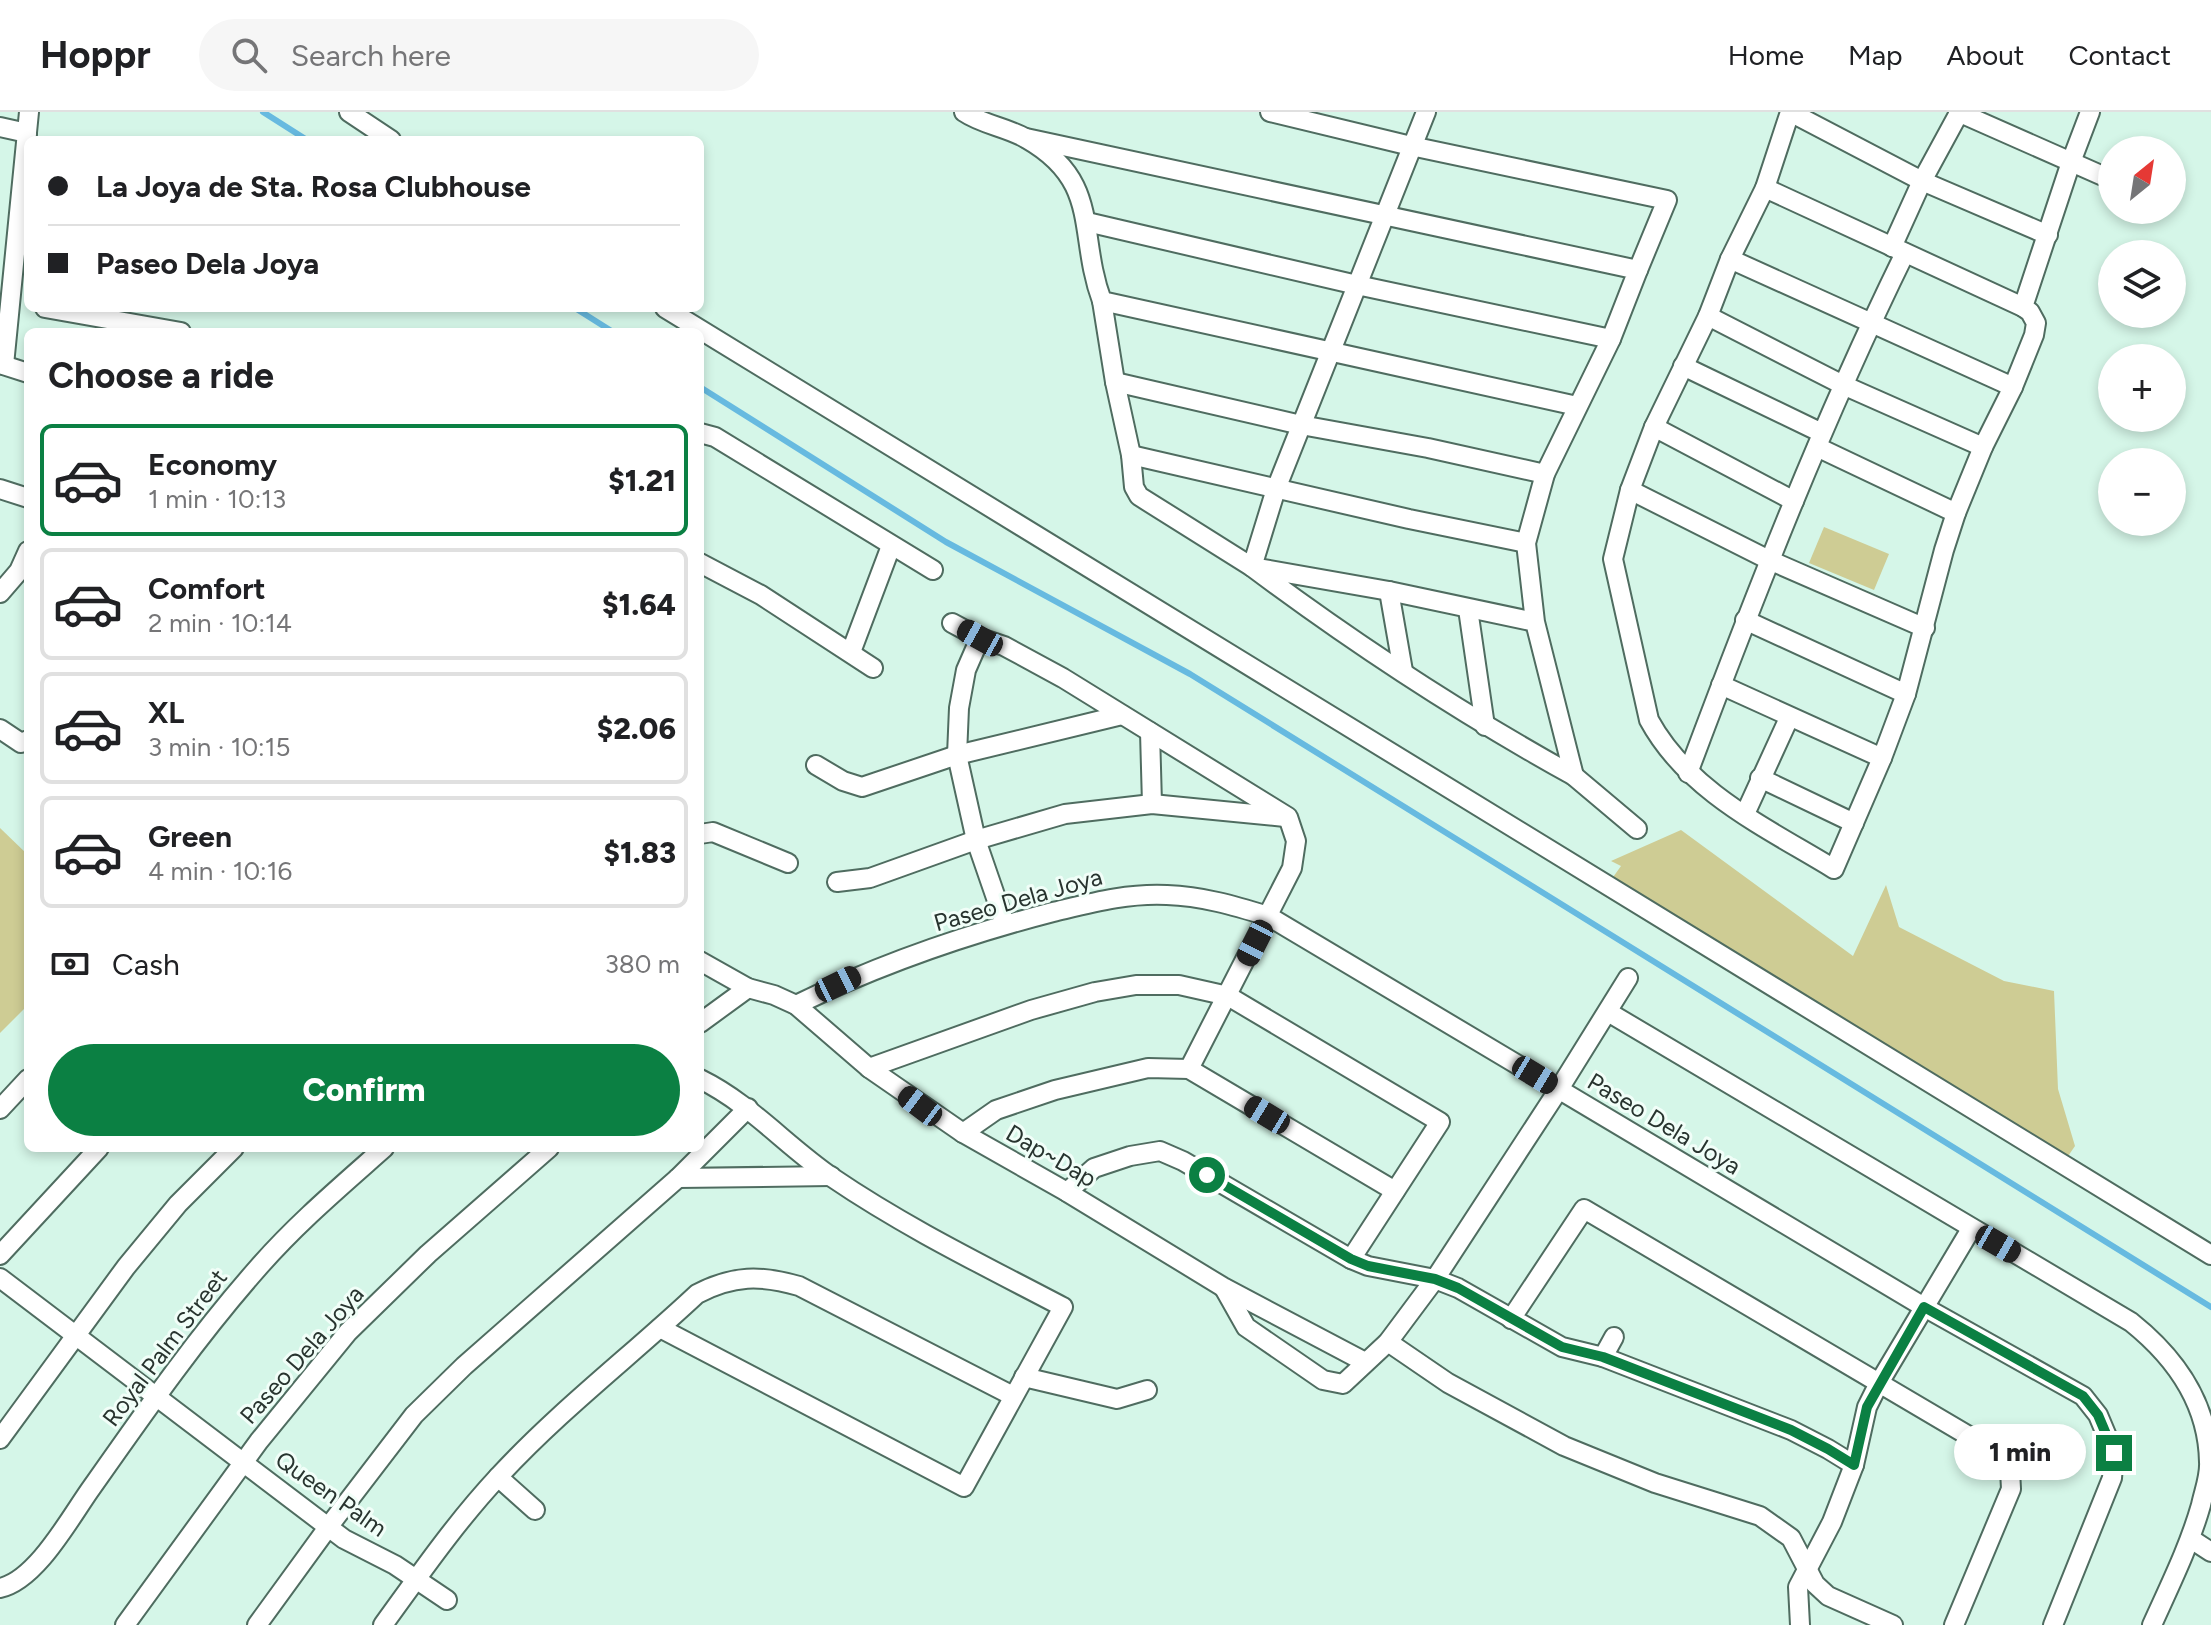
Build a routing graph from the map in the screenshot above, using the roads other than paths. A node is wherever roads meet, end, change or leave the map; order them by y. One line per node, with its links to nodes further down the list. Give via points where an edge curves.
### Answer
1 (29, 112): 10 (street)
2 (349, 112): 12 (street)
3 (964, 112): 13 (street)
4 (1270, 112): 14 (street)
5 (1426, 112): 14 (street)
6 (1790, 112): 18 (street); 19 (street)
7 (1958, 112): 15 (street); 18 (street)
8 (2090, 112): 15 (street)
9 (0, 127): 10 (street)
10 (27, 133): 11 (street)
11 (27, 136)
12 (385, 136)
13 (1026, 138): 20 (street); 21 (street, via 1064,167 1078,188)
14 (1411, 146): 20 (street); 25 (street, via 1667,200)
15 (2071, 162): 17 (street); 22 (street)
16 (24, 169): 27 (street)
17 (2098, 174)
18 (1922, 181): 22 (street); 23 (street)
19 (1765, 188): 23 (street); 24 (street)
20 (1385, 214): 25 (street); 26 (street)
21 (1087, 222): 26 (street); 28 (street)
22 (2048, 235): 29 (street)
23 (1898, 250): 29 (street); 33 (street)
24 (1730, 259): 32 (street); 33 (street)
25 (1638, 270): 37 (street)
26 (1357, 285): 37 (street); 38 (street)
27 (13, 300): 39 (street)
28 (1102, 301): 38 (street); 42 (street)
29 (2023, 307): 44 (street, via 2036,323)
30 (68, 312): 34 (street)
31 (672, 312): 35 (street)
32 (1708, 316): 40 (street); 43 (street)
33 (1870, 323): 43 (street); 44 (street)
34 (158, 328)
35 (698, 328)
36 (704, 332): 127 (street)
37 (1611, 339): 45 (street)
38 (1330, 351): 45 (street); 46 (street)
39 (2, 364): 41 (street)
40 (1683, 366): 47 (street); 49 (street)
41 (24, 372)
42 (1115, 382): 46 (street); 51 (street)
43 (1843, 385): 49 (street); 50 (street)
44 (2013, 387): 50 (street)
45 (1577, 406): 52 (street)
46 (1301, 425): 52 (street); 54 (street)
47 (1654, 427): 55 (street); 57 (street)
48 (704, 434): 60 (street)
49 (1819, 440): 57 (street); 58 (street)
50 (1983, 447): 58 (street)
51 (1131, 455): 54 (street); 64 (street, via 1139,496)
52 (1545, 474): 59 (street)
53 (0, 489): 56 (street)
54 (1276, 489): 59 (street); 64 (street)
55 (1630, 490): 62 (street); 88 (street, via 1613,559 1649,720)
56 (24, 497)
57 (1794, 501): 62 (street)
58 (1956, 513): 72 (street)
59 (1526, 543): 70 (street)
60 (891, 546): 65 (street); 74 (street)
61 (24, 560): 67 (street)
62 (1769, 560): 69 (street); 72 (street)
63 (704, 565): 74 (street)
64 (1252, 567): 66 (street); 76 (street, via 1342,634)
65 (933, 570)
66 (1389, 591): 68 (street); 76 (street)
67 (0, 593)
68 (1468, 609): 70 (street); 81 (street)
69 (1745, 620): 77 (street); 78 (street)
70 (1535, 622): 89 (street)
71 (952, 623): 73 (street)
72 (1925, 628): 78 (street)
73 (980, 638): 79 (street, via 1004,646); 85 (street, via 961,695)
74 (851, 652): 75 (street)
75 (873, 668)
76 (1403, 671): 81 (street)
77 (1721, 685): 80 (street); 88 (street)
78 (1906, 694): 86 (street)
79 (1122, 715): 83 (street); 85 (street)
80 (1789, 718): 86 (street); 90 (street)
81 (1485, 726): 89 (street)
82 (0, 729): 84 (street)
83 (1150, 732): 91 (street); 93 (street)
84 (24, 742)
85 (957, 755): 87 (street, via 862,787); 97 (street)
86 (1882, 758): 94 (street)
87 (816, 765)
88 (1688, 773): 92 (street)
89 (1574, 776): 95 (street)
90 (1760, 778): 92 (street); 94 (street)
91 (1152, 804): 93 (street); 97 (street, via 1065,814)
92 (1745, 814): 94 (street, via 1834,869)
93 (1288, 817): 100 (street, via 1296,841 1292,868)
94 (1854, 823)
95 (1637, 829)
96 (704, 833): 98 (street, via 713,832)
97 (976, 840): 99 (street, via 870,878); 101 (street)
98 (788, 863)
99 (837, 882)
100 (1268, 916): 101 (street, Paseo Dela Joya, via 1208,899 1120,895); 105 (street); 113 (street, Paseo Dela Joya)
101 (1005, 924): 106 (street, Paseo Dela Joya, via 860,974)
102 (704, 963): 104 (street, Dap~Dap)
103 (1628, 978): 107 (street)
104 (748, 988): 106 (street, Dap~Dap); 108 (street)
105 (1228, 996): 109 (street, via 1179,985 1095,992); 110 (street); 123 (street, via 1440,1122)
106 (796, 1005): 109 (street, Dap~Dap)
107 (1608, 1012): 113 (street); 125 (street)
108 (704, 1020)
109 (869, 1068): 116 (street, Dap~Dap)
110 (1189, 1069): 116 (street, via 1148,1068 1055,1090 996,1110); 123 (street)
111 (704, 1081): 114 (street)
112 (24, 1083): 115 (street)
113 (1559, 1089): 130 (street); 132 (street, Paseo Dela Joya)
114 (748, 1108): 121 (street); 122 (street)
115 (0, 1109)
116 (963, 1133): 124 (street, Dap~Dap)
117 (95, 1152): 126 (street)
118 (230, 1152): 135 (street, via 178,1204)
119 (380, 1152): 143 (street, Royal Palm Street, via 257,1269)
120 (544, 1152): 147 (street, Paseo Dela Joya, via 348,1332)
121 (831, 1176): 122 (street); 140 (street, via 919,1232 1063,1307)
122 (678, 1178): 151 (street, via 414,1415)
123 (1395, 1191): 128 (street)
124 (1067, 1192): 128 (street, via 1094,1168 1160,1151); 131 (street, Dap~Dap)
125 (1971, 1229): 132 (street); 145 (street, via 2131,1322 2155,1340)
126 (0, 1255)
127 (2211, 1255)
128 (1351, 1259): 130 (street)
129 (0, 1278): 135 (street, Queen Palm)
130 (1435, 1279): 133 (street); 137 (street)
131 (1223, 1287): 139 (street, Dap~Dap); 139 (street, via 1246,1327 1323,1380 1343,1384)
132 (1924, 1307): 141 (street); 164 (street, Paseo Dela Joya, via 2083,1396 2098,1415 2114,1453 2112,1478)
133 (1511, 1319): 138 (street, via 1562,1347); 141 (street, via 1584,1209)
134 (660, 1328): 144 (street, via 697,1294 720,1282 769,1277 799,1286); 144 (street, via 964,1487); 149 (street)
135 (74, 1335): 143 (street, Queen Palm); 146 (street)
136 (1614, 1337): 138 (street)
137 (1388, 1342): 139 (street); 154 (street, via 1448,1383 1564,1446 1655,1483 1760,1516 1791,1538)
138 (1603, 1357): 148 (street, via 1791,1430)
139 (1365, 1362)
140 (1024, 1377): 142 (street, via 1117,1399); 144 (street)
141 (1879, 1383): 148 (street, via 1867,1407); 163 (street, via 1996,1452 2010,1470 2011,1489)
142 (1147, 1390)
143 (156, 1395): 147 (street, Queen Palm); 156 (street, Royal Palm Street, via 48,1548 24,1576)
144 (1013, 1396)
145 (2206, 1405): 152 (street, via 2207,1483)
146 (0, 1439)
147 (244, 1460): 151 (street, Queen Palm); 158 (street, Paseo Dela Joya)
148 (1854, 1465): 154 (street)
149 (498, 1477): 150 (street); 155 (street)
150 (535, 1510)
151 (329, 1526): 155 (street, Queen Palm); 159 (street)
152 (2191, 1539): 153 (street); 165 (street)
153 (2211, 1552)
154 (1807, 1567): 161 (street, via 1798,1587); 162 (street, via 1828,1596)
155 (417, 1579): 157 (street, Queen Palm); 160 (street)
156 (0, 1588)
157 (447, 1600)
158 (125, 1625)
159 (257, 1625)
160 (383, 1625)
161 (1800, 1625)
162 (1893, 1625)
163 (1954, 1625)
164 (2053, 1625)
165 (2152, 1625)

